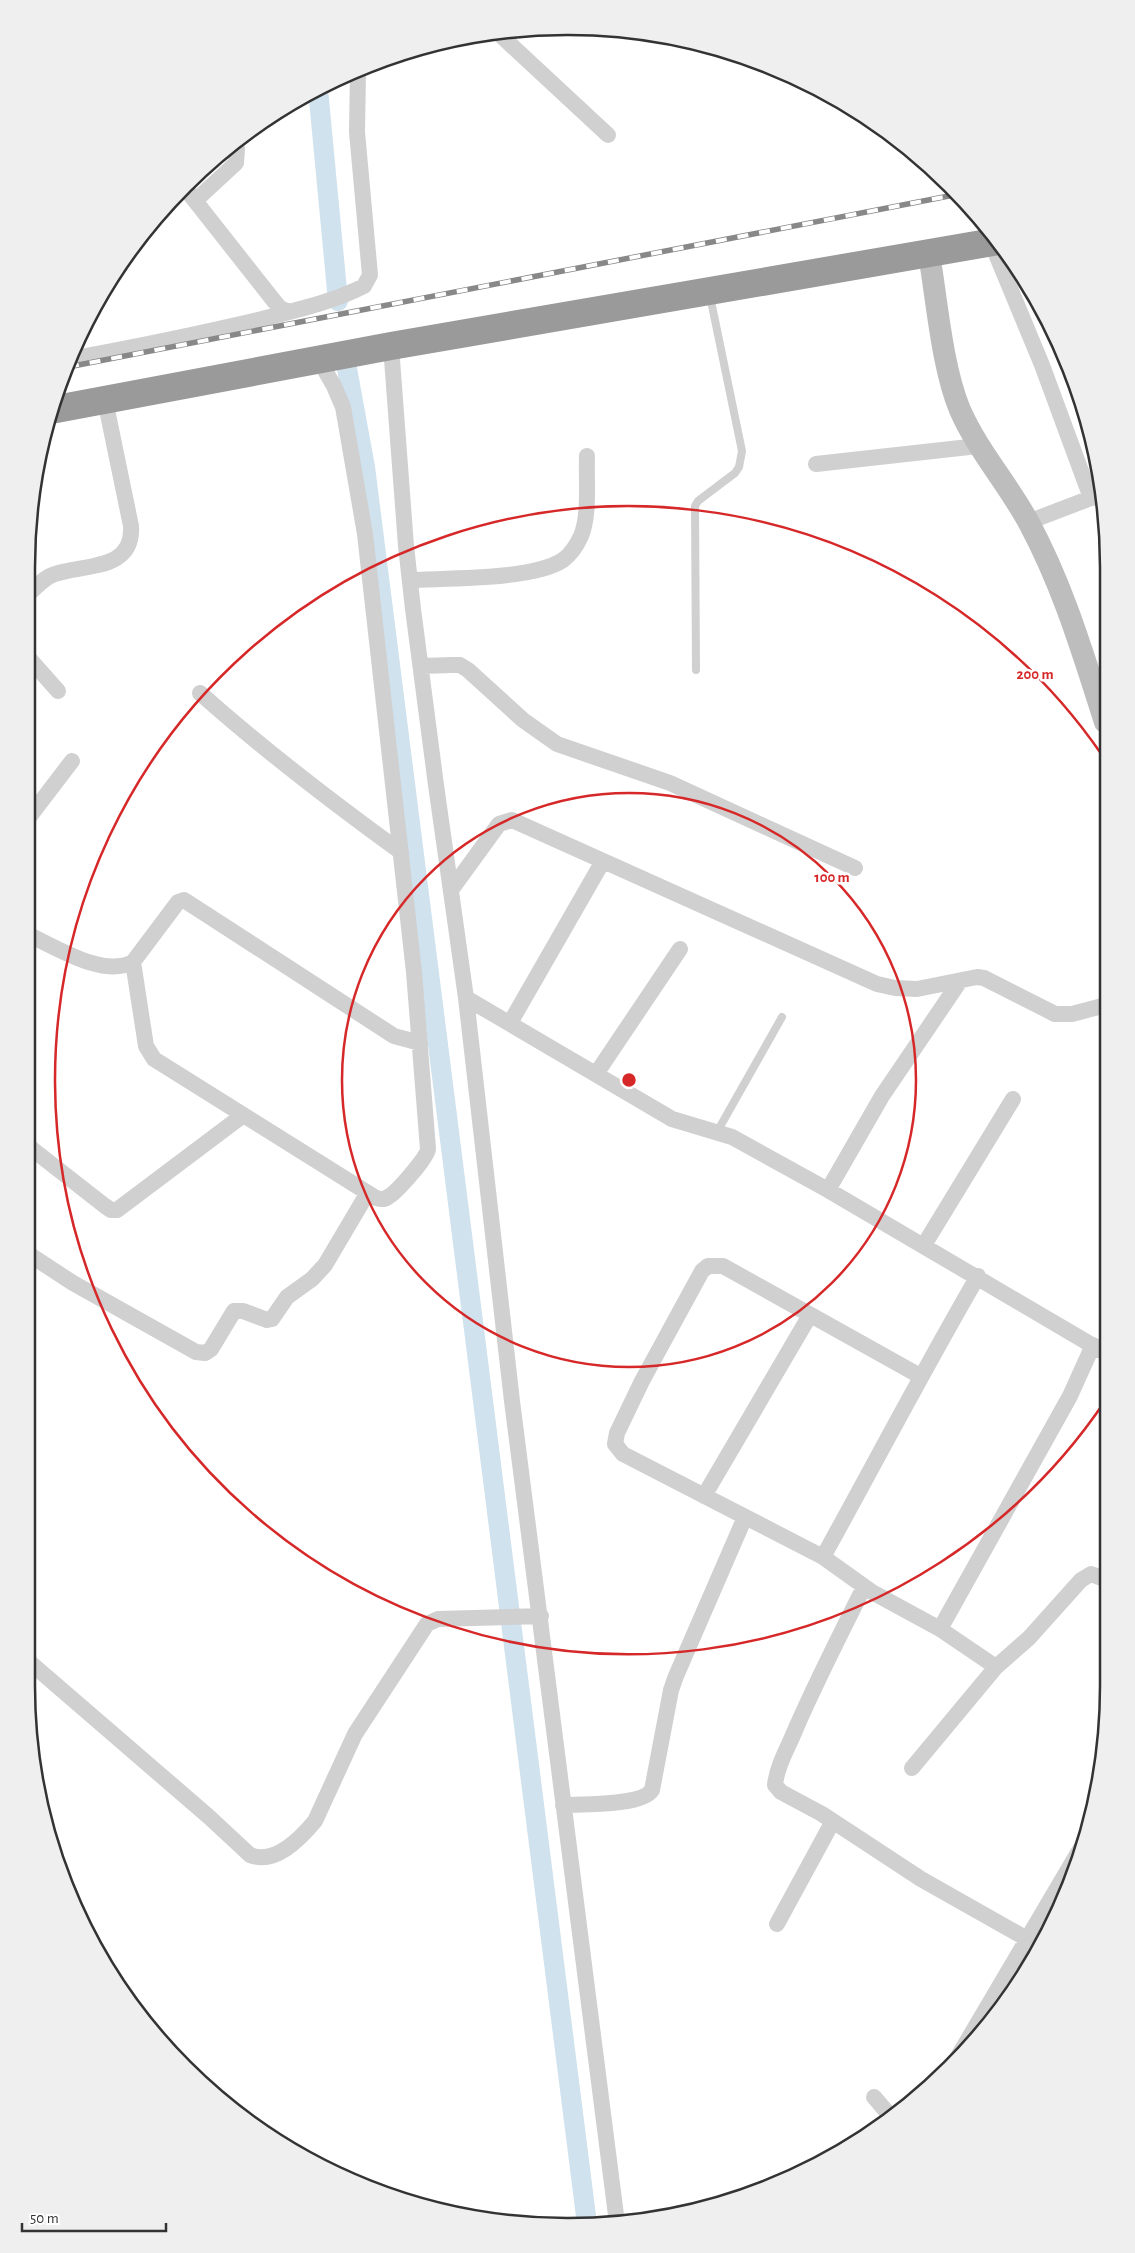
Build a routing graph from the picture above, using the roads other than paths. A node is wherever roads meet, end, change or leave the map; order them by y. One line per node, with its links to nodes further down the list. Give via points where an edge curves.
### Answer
1 (505, 39): 3 (street)
2 (358, 79): 10 (street, via 357,132 370,275 364,286)
3 (608, 136)
4 (237, 150): 5 (street, via 236,163)
5 (190, 195): 10 (street, via 274,301)
6 (990, 243): 7 (highway)
7 (929, 254): 9 (highway); 16 (street, via 952,385)
8 (1002, 261): 19 (street)
9 (709, 292): 11 (highway); 26 (lane, via 742,452 735,473 695,506)
10 (289, 312): 12 (street, via 197,335)
11 (391, 346): 13 (highway); 22 (street)
12 (79, 357)
13 (324, 359): 14 (highway); 32 (street, via 343,407 365,534)
14 (105, 400): 15 (highway); 23 (street, via 131,526 129,541 120,556 94,567 53,574)
15 (59, 408)
16 (978, 446): 18 (street); 21 (street)
17 (587, 456): 22 (street, via 582,534 574,549 562,560 544,568 501,576)
18 (816, 464)
19 (1094, 490)
20 (1095, 499): 21 (street)
21 (1028, 522): 29 (street, via 1058,584)
22 (411, 580): 25 (street)
23 (35, 589)
24 (35, 665): 27 (street)
25 (421, 666): 34 (street, via 460,666 556,744 670,783); 35 (street)
26 (696, 670)
27 (58, 691)
28 (200, 694): 32 (street, via 265,749)
29 (1100, 706)
30 (72, 761): 31 (street)
31 (35, 810)
32 (401, 852): 44 (street)
33 (603, 861): 35 (street, via 516,821 506,820 499,824); 39 (street, via 877,984 917,989); 43 (street)
34 (855, 868)
35 (451, 890): 40 (street)
36 (35, 938): 38 (street, via 99,966 125,966)
37 (680, 949): 45 (street)
38 (133, 962): 44 (street, via 178,902 184,900 394,1036); 47 (street, via 148,1053)
39 (960, 981): 41 (street, via 971,977 984,978 1062,1015); 50 (street, via 882,1096)
40 (466, 998): 43 (street); 63 (street)
41 (1100, 1006)
42 (782, 1017): 48 (lane)
43 (510, 1022): 45 (street)
44 (420, 1043): 51 (street, via 428,1154 390,1196 382,1199)
45 (596, 1074): 48 (street, via 672,1119)
46 (1013, 1099): 52 (street)
47 (242, 1116): 49 (street, via 117,1210 105,1206); 51 (street)
48 (717, 1132): 50 (street, via 732,1137)
49 (35, 1151)
50 (828, 1190): 52 (street)
51 (367, 1194): 53 (street, via 325,1266 287,1297 272,1319 234,1311 211,1349 205,1353 196,1352)
52 (924, 1245): 54 (street)
53 (35, 1258)
54 (978, 1276): 56 (street); 57 (street)
55 (810, 1315): 57 (street); 58 (street); 58 (street, via 723,1266 708,1266 702,1271 642,1381 615,1444 623,1454)
56 (1100, 1349): 64 (street, via 1070,1396)
57 (920, 1376): 60 (street, via 898,1422)
58 (704, 1496): 59 (street)
59 (745, 1517): 60 (street); 68 (street, via 676,1676 652,1790 646,1797 638,1799)
60 (822, 1557): 62 (street)
61 (1100, 1577): 66 (street, via 1086,1576 1029,1638)
62 (864, 1587): 64 (street); 69 (street, via 820,1674 776,1777 775,1785 781,1792)
63 (537, 1616): 65 (street, via 438,1619 427,1624 354,1734 315,1821 278,1854 268,1857 250,1855); 68 (street)
64 (940, 1629): 66 (street)
65 (35, 1667)
66 (996, 1667): 67 (street)
67 (912, 1768)
68 (563, 1805): 76 (street)
69 (833, 1821): 71 (street); 72 (street, via 921,1878)
70 (1064, 1876): 72 (street)
71 (777, 1924)
72 (1027, 1939): 73 (street)
73 (973, 2031)
74 (874, 2097): 75 (street)
75 (887, 2112)
76 (616, 2215)

